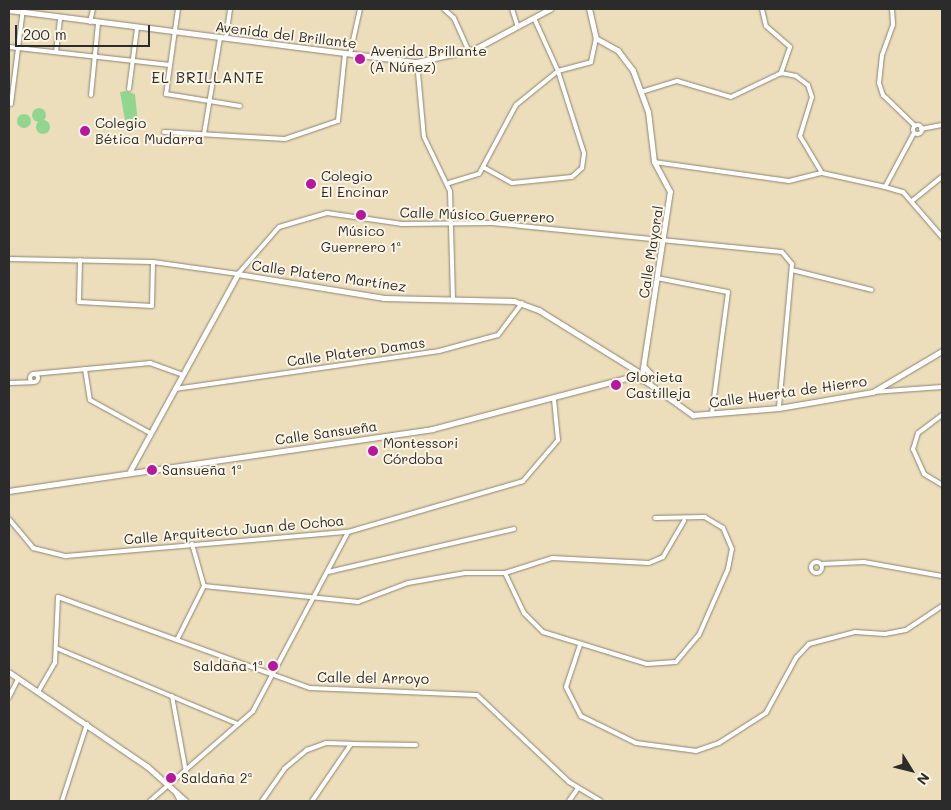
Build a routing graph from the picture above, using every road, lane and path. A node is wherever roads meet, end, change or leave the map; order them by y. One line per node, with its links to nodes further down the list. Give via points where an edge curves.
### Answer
1 (93, 9): 15 (street)
2 (178, 9): 19 (street)
3 (230, 9): 21 (street)
4 (360, 9): 27 (street)
5 (444, 9): 26 (street, via 454,18)
6 (512, 9): 17 (street)
7 (550, 9): 14 (street, Avenida del Brillante)
8 (589, 9): 22 (street)
9 (762, 9): 33 (street, via 766,26 790,48)
10 (892, 9): 40 (street, via 893,25 882,55 879,83 883,95)
11 (9, 10): 12 (street, Avenida del Brillante)
12 (23, 10): 13 (street, Avenida del Brillante); 24 (street)
13 (60, 18): 15 (street, Avenida del Brillante); 25 (street)
14 (534, 18): 17 (street, Avenida del Brillante); 32 (street)
15 (90, 22): 16 (street, Avenida del Brillante)
16 (98, 23): 18 (street, Avenida del Brillante); 28 (street)
17 (518, 27): 26 (street, Avenida del Brillante)
18 (137, 28): 19 (street, Avenida del Brillante); 29 (street)
19 (175, 32): 20 (street, Avenida del Brillante); 31 (street)
20 (220, 38): 21 (street, Avenida del Brillante); 37 (street)
21 (226, 38): 27 (street, Avenida del Brillante)
22 (596, 39): 32 (street, via 591,62); 35 (street, Calle Mayoral, via 628,60)
23 (9, 47): 24 (street)
24 (18, 47): 25 (street); 38 (street)
25 (56, 52): 28 (street)
26 (469, 52): 30 (street, Avenida del Brillante)
27 (348, 54): 30 (street, Avenida del Brillante); 45 (street, via 338,121 285,139)
28 (95, 57): 29 (street); 36 (street)
29 (133, 61): 31 (street); 34 (street)
30 (417, 62): 50 (street, via 424,137)
31 (170, 66): 37 (street, via 166,94)
32 (558, 71): 47 (street, via 511,110); 47 (street, via 584,153 582,168 572,177 512,184)
33 (781, 73): 35 (street, via 731,98 677,81); 48 (street, via 801,78 812,92 800,136)
34 (129, 88)
35 (641, 92): 46 (street, Calle Mayoral)
36 (91, 95)
37 (210, 101): 39 (street); 45 (street)
38 (12, 104)
39 (240, 106)
40 (914, 125): 42 (street); 44 (street)
41 (942, 126): 42 (street)
42 (921, 129): 44 (street)
43 (164, 132): 45 (street)
44 (914, 133): 51 (street)
45 (204, 134)
46 (654, 162): 48 (street, via 789,181); 55 (street, Calle Mayoral, via 670,192)
47 (484, 167): 50 (street, via 479,174)
48 (822, 173): 51 (street)
49 (942, 177): 52 (street)
50 (449, 183): 53 (street)
51 (884, 188): 52 (street, via 903,192)
52 (912, 201): 54 (street)
53 (451, 224): 55 (street, Calle Músico Guerrero); 60 (street, Calle Músico Guerrero, via 402,224 316,214 279,227); 63 (street)
54 (942, 237)
55 (664, 239): 59 (street, Calle Músico Guerrero, via 782,252 791,260); 61 (street, Calle Mayoral)
56 (9, 259): 57 (street)
57 (80, 260): 58 (street); 58 (street, via 79,302 152,306)
58 (153, 262): 60 (street)
59 (792, 270): 62 (street); 80 (street)
60 (238, 274): 63 (street, Calle Platero Martínez, via 384,298); 70 (street, Calle Músico Guerrero)
61 (657, 278): 66 (street, Calle Mayoral); 81 (street, via 728,292)
62 (872, 290)
63 (452, 299): 64 (street, Calle Platero Martínez)
64 (522, 303): 68 (street, Calle Platero Martínez); 76 (street, Calle Platero Damas, via 498,335 439,351)
65 (942, 351): 73 (street)
66 (645, 368): 68 (street); 69 (street, Calle Mayoral); 72 (street, via 650,374)
67 (85, 369): 70 (street, via 150,363); 74 (street, via 33,374 38,377 34,382); 83 (street, via 90,400)
68 (637, 371): 71 (street)
69 (642, 374): 71 (street, Calle Sansueña)
70 (183, 375): 76 (street, Calle Músico Guerrero)
71 (636, 378): 72 (street, Calle Huerta de Hierro); 79 (street, Calle Sansueña)
72 (647, 382): 81 (street, Calle Huerta de Hierro, via 686,413)
73 (891, 382): 77 (street); 78 (street)
74 (9, 384)
75 (942, 387): 77 (street, Calle Huerta de Hierro)
76 (175, 389): 83 (street, Calle Músico Guerrero)
77 (892, 390): 78 (street, Calle Huerta de Hierro)
78 (873, 392): 80 (street, Calle Huerta de Hierro)
79 (554, 398): 84 (street, Calle Sansueña, via 432,429); 91 (street, Calle Arquitecto Juan de Ochoa, via 558,440 523,481)
80 (779, 408): 81 (street, Calle Huerta de Hierro)
81 (712, 414)
82 (942, 415): 85 (street, via 918,433 913,448 924,474)
83 (150, 433): 84 (street, Calle Músico Guerrero)
84 (130, 471): 86 (street, Calle Sansueña, via 32,491)
85 (942, 485)
86 (9, 491)
87 (655, 518): 89 (street)
88 (9, 519): 92 (street, Calle Arquitecto Juan de Ochoa, via 28,544 58,556)
89 (684, 521): 95 (street, via 667,551 656,561 552,558); 102 (street, via 697,516 712,520 723,528 732,549 728,569 687,654 676,662 657,666)
90 (514, 529): 94 (street)
91 (348, 532): 92 (street, Calle Arquitecto Juan de Ochoa); 94 (street)
92 (192, 544): 97 (street)
93 (821, 564): 96 (street, via 864,562)
94 (328, 572): 98 (street)
95 (505, 573): 98 (street, via 438,577 358,602); 102 (street, via 536,626)
96 (942, 576)
97 (204, 586): 98 (street); 101 (street)
98 (315, 598): 105 (street)
99 (942, 606): 100 (street)
100 (940, 611): 102 (street, via 915,626 894,633 855,632 809,644 796,658 766,713 696,751 636,743 581,716 566,687)
101 (177, 640): 103 (street, Calle del Arroyo, via 58,597); 105 (street, Calle del Arroyo)
102 (580, 645)
103 (56, 648): 107 (street, via 53,670); 108 (street)
104 (9, 672): 106 (street)
105 (274, 675): 111 (street, via 253,711); 116 (street, Calle del Arroyo, via 315,688 477,695)
106 (18, 678): 107 (street); 109 (street)
107 (38, 692): 110 (street)
108 (172, 696): 111 (street); 114 (street)
109 (9, 697)
110 (87, 724): 115 (street); 118 (street)
111 (238, 724): 114 (street)
112 (351, 744): 113 (street); 122 (street, via 326,743 307,750 284,769); 123 (street)
113 (416, 745)
114 (186, 772): 115 (street)
115 (170, 787): 117 (street); 119 (street)
116 (578, 788): 124 (street); 125 (street, Calle del Arroyo)
117 (176, 794): 120 (street); 121 (street)
118 (62, 801)
119 (150, 801)
120 (180, 801)
121 (186, 801)
122 (262, 801)
123 (312, 801)
124 (568, 801)
125 (602, 801)

